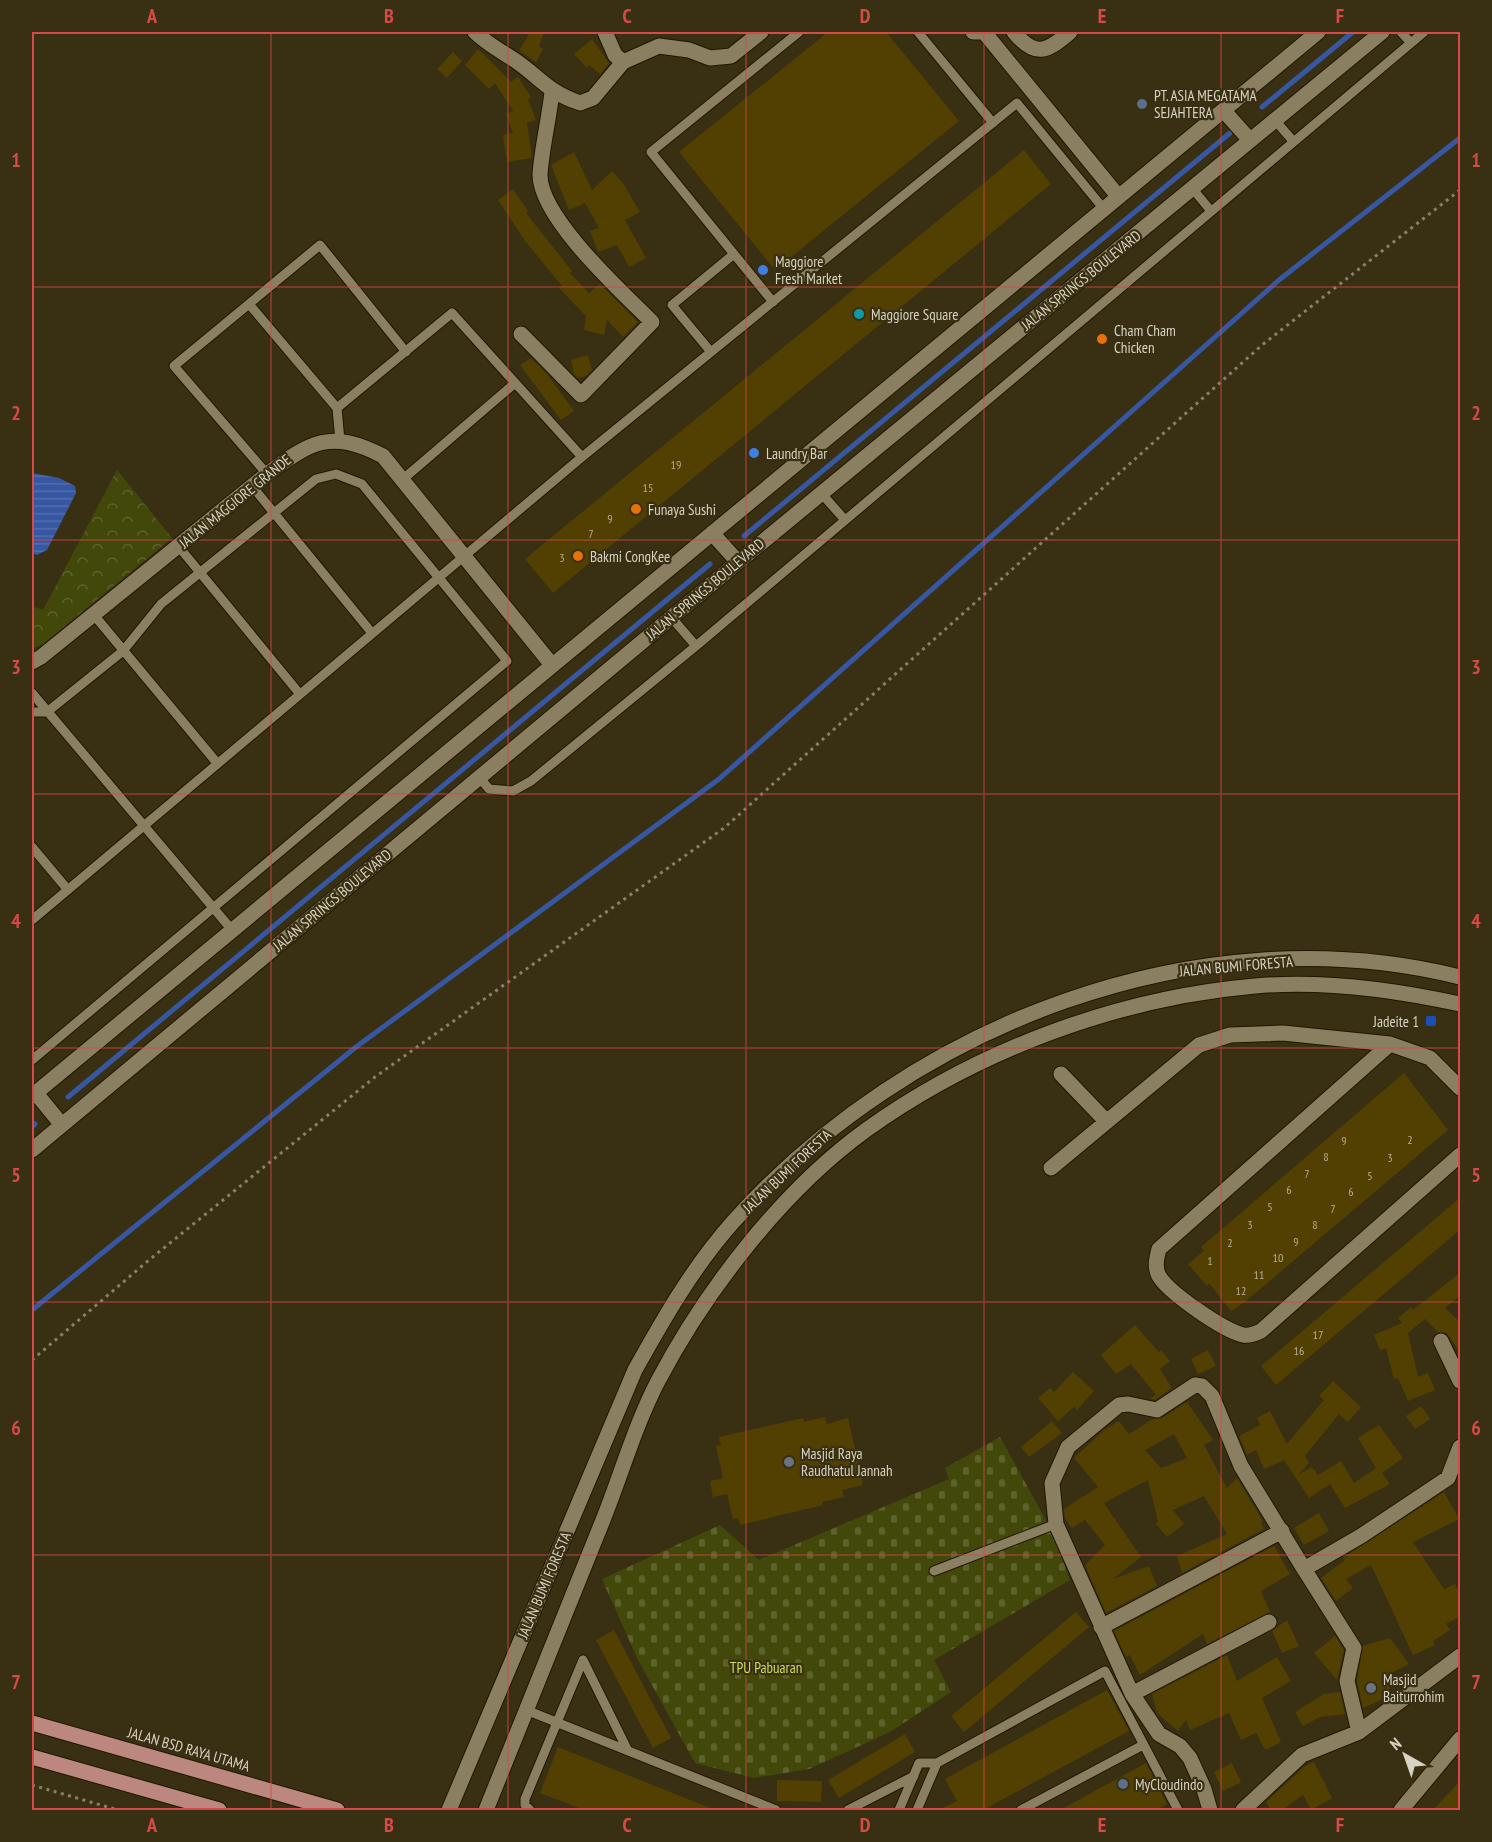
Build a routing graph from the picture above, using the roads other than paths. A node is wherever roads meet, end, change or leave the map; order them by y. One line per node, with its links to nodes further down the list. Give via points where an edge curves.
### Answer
1 (475, 32): 15 (main road)
2 (605, 32): 14 (main road, via 615,55)
3 (761, 32): 14 (main road, via 731,56 710,58 659,46)
4 (799, 32): 25 (lane, via 651,152)
5 (918, 32): 18 (lane)
6 (973, 32): 22 (main road, via 984,32)
7 (1014, 32): 8 (main road, via 1030,48 1041,50)
8 (1070, 32)
9 (1318, 32): 16 (main road)
10 (1382, 32): 17 (main road, JALAN SPRINGS BOULEVARD)
11 (1401, 32): 13 (lane)
12 (1424, 32): 13 (lane)
13 (1411, 43): 20 (lane)
14 (623, 62): 15 (main road, via 593,98 580,103)
15 (552, 92): 28 (main road, via 540,175 545,195 590,260 652,322 581,395)
16 (1224, 111): 19 (main road); 22 (main road)
17 (1274, 119): 19 (main road, JALAN SPRINGS BOULEVARD); 20 (lane)
18 (993, 123): 23 (lane, via 1017,103); 26 (lane)
19 (1249, 139): 21 (main road, JALAN SPRINGS BOULEVARD)
20 (1293, 141): 24 (lane)
21 (1192, 188): 24 (lane); 38 (main road, JALAN SPRINGS BOULEVARD)
22 (1118, 196): 23 (main road)
23 (1103, 208): 41 (main road)
24 (1211, 211): 40 (lane)
25 (734, 254): 26 (lane); 30 (lane, via 672,305)
26 (773, 302): 30 (lane)
27 (249, 304): 29 (lane, via 320,245); 32 (lane); 35 (lane, via 174,366)
28 (521, 334)
29 (406, 352): 31 (lane, via 452,313); 32 (lane)
30 (711, 352): 34 (lane)
31 (514, 384): 34 (lane); 36 (lane)
32 (338, 408): 33 (lane)
33 (340, 441): 35 (main road, JALAN MAGGIORE GRANDE, via 328,440 300,449); 36 (main road, JALAN MAGGIORE GRANDE, via 356,442 383,456)
34 (582, 457): 43 (lane)
35 (267, 474): 37 (main road, JALAN MAGGIORE GRANDE)
36 (402, 480): 43 (main road, JALAN MAGGIORE GRANDE)
37 (252, 486): 39 (lane); 42 (main road, JALAN MAGGIORE GRANDE)
38 (821, 493): 40 (lane); 44 (main road, JALAN SPRINGS BOULEVARD)
39 (274, 512): 45 (lane); 46 (lane, via 316,479 336,474 362,484); 49 (lane)
40 (845, 520): 50 (lane)
41 (712, 533): 44 (main road); 53 (main road)
42 (179, 547): 45 (lane); 47 (main road, JALAN MAGGIORE GRANDE)
43 (463, 556): 46 (lane); 53 (main road, JALAN MAGGIORE GRANDE)
44 (738, 562): 48 (main road, JALAN SPRINGS BOULEVARD)
45 (200, 573): 51 (lane, via 161,604); 55 (lane)
46 (438, 577): 49 (lane); 63 (lane, via 507,661)
47 (94, 615): 51 (lane); 52 (main road, JALAN MAGGIORE GRANDE)
48 (671, 617): 50 (lane); 59 (main road, JALAN SPRINGS BOULEVARD)
49 (372, 633): 55 (lane)
50 (696, 646): 59 (lane, via 531,782 513,790)
51 (123, 651): 57 (lane); 58 (lane)
52 (32, 662)
53 (552, 665): 65 (main road)
54 (32, 693): 57 (lane)
55 (299, 693): 58 (lane)
56 (32, 712): 57 (lane)
57 (47, 712): 60 (lane)
58 (217, 763): 60 (lane)
59 (484, 783): 74 (main road, JALAN SPRINGS BOULEVARD)
60 (144, 826): 62 (lane); 63 (lane)
61 (32, 847): 62 (lane)
62 (68, 890): 64 (lane)
63 (213, 908): 65 (lane); 69 (lane)
64 (32, 920)
65 (232, 930): 72 (main road)
66 (1461, 977): 81 (main road, JALAN BUMI FORESTA, via 1409,966 1333,959 1254,961 1163,973 1090,992 987,1034 910,1073 842,1120 797,1158 718,1240 670,1307 635,1370)
67 (1461, 1004): 82 (main road, JALAN BUMI FORESTA, via 1413,994 1340,987 1258,986 1176,997 1097,1016 1008,1050 931,1087 863,1132 812,1176 764,1227 722,1279 658,1382)
68 (1390, 1044): 71 (main road, via 1430,1058); 73 (main road, via 1283,1033 1214,1039 1199,1045); 76 (main road, via 1159,1249 1157,1274 1167,1286 1227,1329 1251,1335 1261,1331)
69 (32, 1060)
70 (1061, 1074): 73 (main road)
71 (1461, 1089)
72 (34, 1094): 74 (main road)
73 (1105, 1120): 77 (main road)
74 (62, 1125): 75 (main road, JALAN SPRINGS BOULEVARD)
75 (32, 1150)
76 (1461, 1155)
77 (1051, 1168)
78 (1441, 1341): 79 (main road)
79 (1461, 1381)
80 (1461, 1447): 85 (main road, via 1448,1478)
81 (600, 1452): 82 (main road); 103 (main road, JALAN BUMI FORESTA)
82 (626, 1461): 91 (main road, JALAN BUMI FORESTA)
83 (1056, 1524): 84 (main road, via 1052,1483 1068,1447 1078,1437 1119,1405 1157,1410 1199,1384 1212,1396 1241,1466); 86 (lane); 88 (main road)
84 (1282, 1531): 85 (main road); 88 (main road)
85 (1304, 1569): 94 (main road, via 1354,1648 1347,1681)
86 (934, 1572)
87 (1269, 1622): 90 (main road)
88 (1101, 1626): 90 (main road)
89 (1461, 1656): 94 (main road)
90 (1132, 1694): 112 (main road, via 1159,1734 1180,1746 1190,1758)
91 (526, 1710): 92 (lane); 104 (main road, JALAN BUMI FORESTA)
92 (557, 1722): 97 (lane); 97 (lane, via 583,1660); 105 (lane, via 525,1799)
93 (32, 1723): 102 (main road, JALAN BSD RAYA UTAMA)
94 (1359, 1732): 113 (main road, via 1302,1755)
95 (1461, 1739): 114 (main road)
96 (1143, 1745): 99 (lane, via 1105,1671); 110 (lane); 111 (lane)
97 (628, 1751): 106 (lane)
98 (32, 1757): 101 (main road)
99 (937, 1763): 100 (lane, via 919,1763); 109 (lane)
100 (914, 1776): 107 (lane); 108 (lane)
101 (219, 1810)
102 (337, 1810)
103 (449, 1810)
104 (486, 1810)
105 (530, 1810)
106 (776, 1810)
107 (848, 1810)
108 (900, 1810)
109 (917, 1810)
110 (1021, 1810)
111 (1178, 1810)
112 (1209, 1810)
113 (1243, 1810)
114 (1401, 1810)

